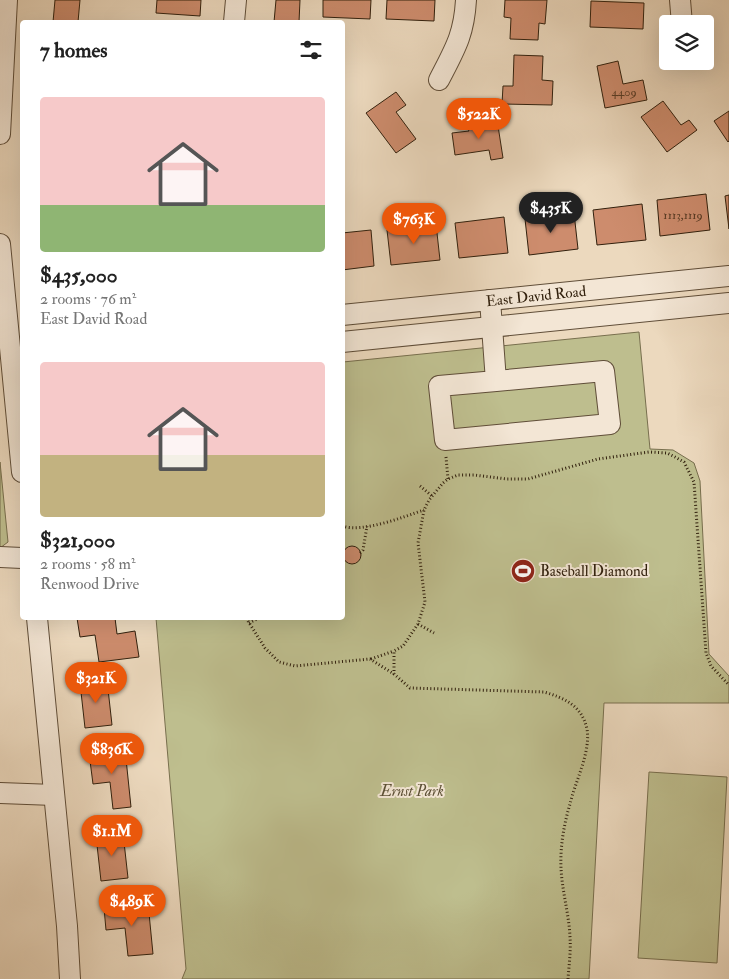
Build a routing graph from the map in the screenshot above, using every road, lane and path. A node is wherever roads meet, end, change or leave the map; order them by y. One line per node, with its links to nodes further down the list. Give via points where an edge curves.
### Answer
1 (7, 0): 8 (street)
2 (236, 0): 6 (street)
3 (466, 0): 7 (street, via 460,39)
4 (680, 0): 5 (street)
5 (681, 15)
6 (234, 20)
7 (439, 80)
8 (0, 134)
9 (0, 244): 16 (street)
10 (729, 276): 11 (street, East David Road)
11 (490, 300): 13 (street, East David Road); 14 (street)
12 (729, 303): 14 (street, East David Road)
13 (345, 315)
14 (493, 328): 15 (street, East David Road); 18 (street)
15 (345, 342)
16 (11, 348): 17 (street)
17 (12, 374): 19 (street)
18 (496, 381): 18 (street, via 604,371 610,424 445,440 439,386)
19 (20, 452)
20 (420, 486): 21 (path)
21 (432, 496): 22 (path); 37 (path, via 443,483 458,475 528,478 598,459 649,452 667,453 684,462 694,482 706,653 712,666)
22 (424, 510): 23 (path); 32 (path, via 418,543 425,602)
23 (367, 526): 24 (path); 25 (path)
24 (345, 527)
25 (360, 553)
26 (0, 557): 27 (street)
27 (20, 558)
28 (37, 620): 39 (street)
29 (248, 620): 31 (path)
30 (255, 620): 31 (path)
31 (250, 623): 35 (path, via 278,662 295,666)
32 (418, 624): 33 (path); 34 (path, via 403,646)
33 (434, 633)
34 (394, 651): 35 (path); 36 (path)
35 (370, 659): 36 (path)
36 (394, 674): 41 (path, via 410,688 544,692 571,702 580,711 587,730 586,748 569,805 561,860 570,938)
37 (729, 685)
38 (0, 793): 39 (street)
39 (54, 795): 40 (street)
40 (70, 979)
41 (568, 979)

